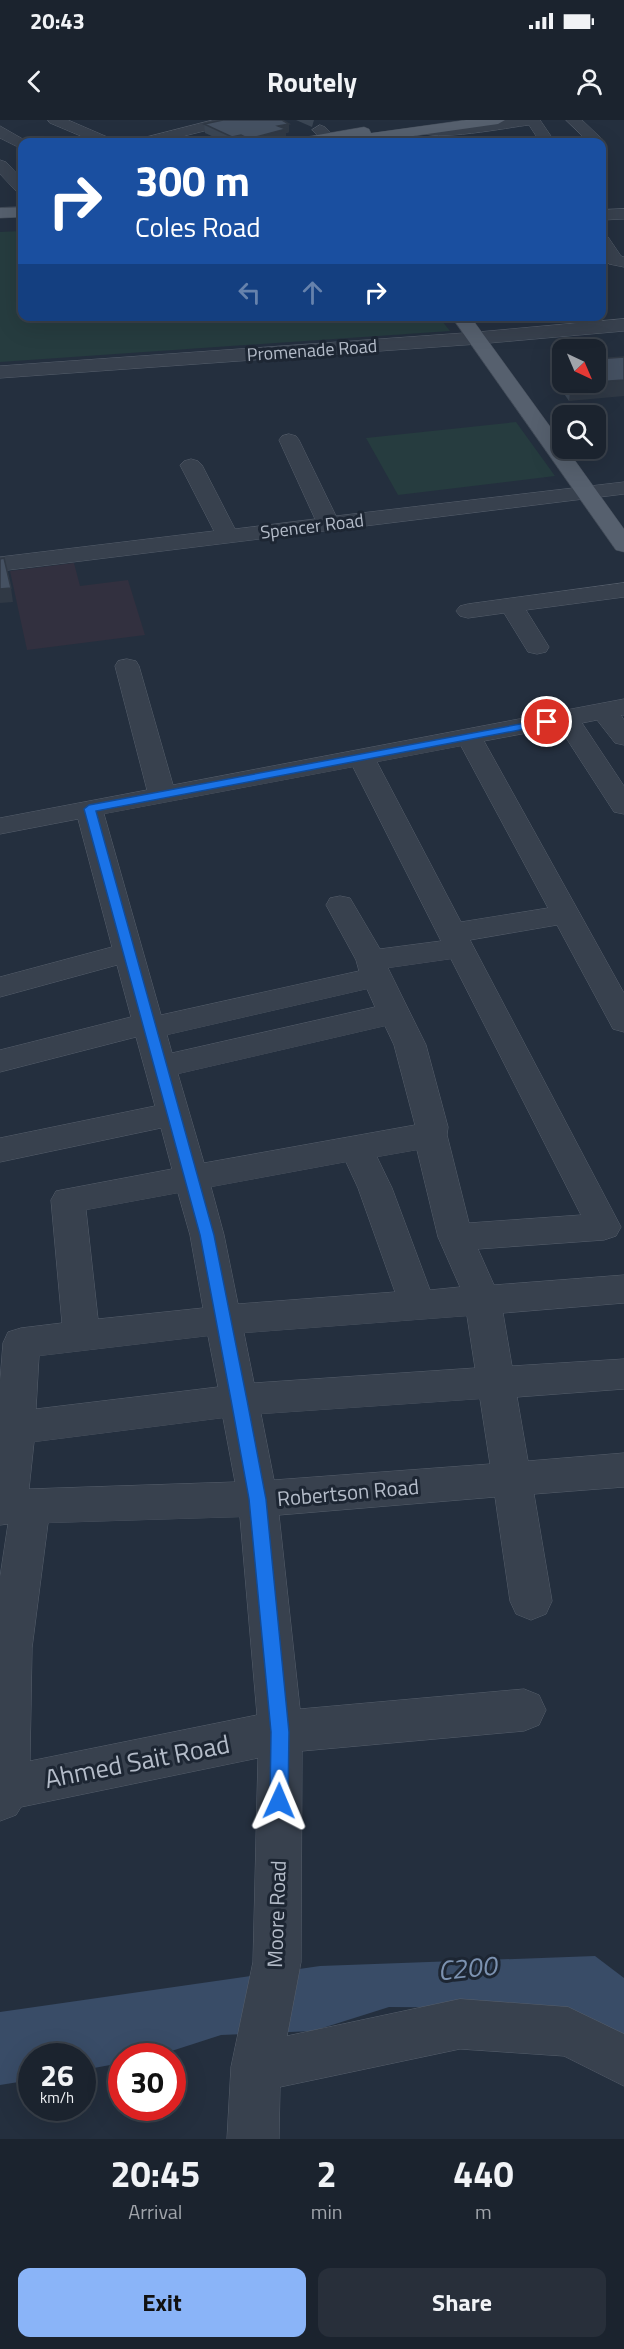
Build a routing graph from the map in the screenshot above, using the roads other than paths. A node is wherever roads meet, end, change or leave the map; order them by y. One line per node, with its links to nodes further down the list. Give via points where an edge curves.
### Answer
1 (55, 120): 11 (street)
2 (231, 120): 12 (street)
3 (400, 120): 9 (main road, via 377,125)
4 (448, 120): 9 (main road)
5 (498, 120): 7 (main road)
6 (573, 120): 14 (street)
7 (421, 130): 10 (main road); 13 (street, via 446,131 533,120)
8 (0, 131): 15 (street)
9 (368, 132): 10 (main road)
10 (321, 136)
11 (98, 138)
12 (160, 138)
13 (544, 138)
14 (592, 138)
15 (18, 142)
16 (8, 172): 17 (street)
17 (18, 183)
18 (18, 212): 19 (main road)
19 (0, 213)
20 (624, 214): 21 (street)
21 (606, 216)
22 (606, 217): 23 (street)
23 (624, 218)
24 (18, 219): 25 (main road)
25 (0, 220)
26 (624, 240): 27 (street)
27 (606, 241)
28 (606, 247): 29 (street, via 615,260)
29 (624, 262)
30 (464, 321): 32 (main road)
31 (624, 325): 32 (street, Promenade Road)
32 (478, 338): 33 (street, Promenade Road); 37 (main road)
33 (0, 372)
34 (289, 440): 38 (street)
35 (191, 465): 39 (street)
36 (624, 488): 37 (street, Spencer Road)
37 (588, 493): 38 (street, Spencer Road); 40 (main road)
38 (328, 524): 39 (street, Spencer Road)
39 (228, 536): 41 (street, Spencer Road)
40 (624, 545)
41 (0, 564)
42 (624, 590): 43 (street)
43 (511, 605): 44 (street); 45 (street)
44 (468, 611)
45 (537, 647)
46 (127, 666): 52 (street)
47 (614, 709): 48 (street); 50 (street)
48 (566, 718): 49 (street); 53 (street)
49 (469, 737): 51 (street); 57 (street)
50 (624, 737)
51 (361, 758): 52 (street); 58 (street)
52 (162, 795): 54 (street)
53 (624, 806)
54 (89, 809): 55 (street); 59 (street, Moore Road)
55 (0, 826)
56 (340, 904): 60 (street)
57 (566, 914): 58 (street); 63 (street)
58 (457, 940): 60 (street); 72 (street)
59 (129, 952): 61 (street); 64 (street, Moore Road)
60 (374, 969): 62 (street); 64 (street)
61 (0, 987)
62 (394, 1013): 66 (street); 68 (street, via 410,1045 432,1127)
63 (624, 1021)
64 (149, 1025): 65 (street); 66 (street, Moore Road)
65 (0, 1061)
66 (160, 1067): 67 (street, Moore Road)
67 (173, 1114): 70 (street); 71 (street, Moore Road)
68 (430, 1135): 69 (street); 73 (street)
69 (356, 1148): 71 (street); 76 (street, via 375,1188)
70 (0, 1150)
71 (191, 1177): 77 (street, Moore Road); 78 (street, via 68,1200)
72 (614, 1227): 73 (street)
73 (456, 1237): 75 (street)
74 (624, 1289): 75 (street)
75 (483, 1299): 76 (street); 80 (street)
76 (417, 1304): 77 (street)
77 (223, 1320): 78 (street); 81 (street, Moore Road)
78 (82, 1336): 82 (street, via 21,1342)
79 (624, 1374): 80 (street)
80 (498, 1384): 81 (street); 84 (street)
81 (239, 1400): 82 (street); 85 (street, Moore Road)
82 (16, 1428): 86 (street)
83 (624, 1470): 84 (street, Robertson Road)
84 (512, 1479): 85 (street, Robertson Road); 87 (street)
85 (258, 1499): 86 (street, Robertson Road); 89 (street, Moore Road)
86 (12, 1507): 90 (street)
87 (531, 1601)
88 (524, 1710): 89 (street, Ahmed Sait Road)
89 (280, 1732): 90 (street, Ahmed Sait Road); 92 (street, Moore Road, via 277,1962)
90 (4, 1793)
91 (624, 2061): 92 (street, via 568,2032 460,2024)
92 (256, 2067): 93 (street, Moore Road)
93 (253, 2139)

